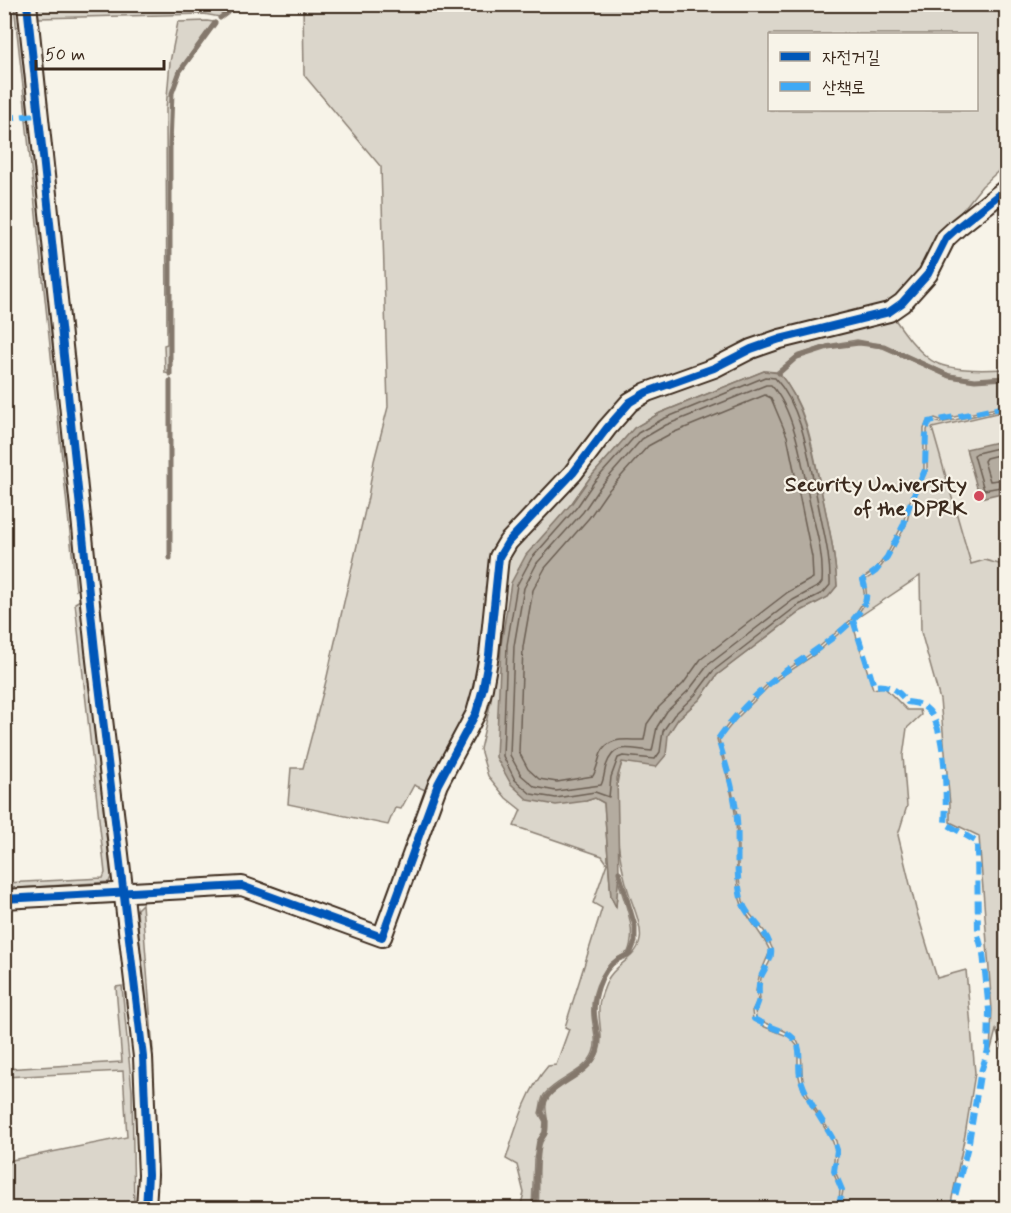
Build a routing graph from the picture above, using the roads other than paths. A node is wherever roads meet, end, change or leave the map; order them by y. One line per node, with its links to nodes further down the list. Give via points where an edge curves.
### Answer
1 (27, 4): 3 (street)
2 (1006, 189): 3 (street, via 946,238 928,274 889,312 751,349 630,402 573,473 508,542 499,557 489,655 476,713 438,784 382,938 242,886)
3 (123, 894): 4 (street); 5 (street, via 142,1058)
4 (4, 899)
5 (146, 1209)

